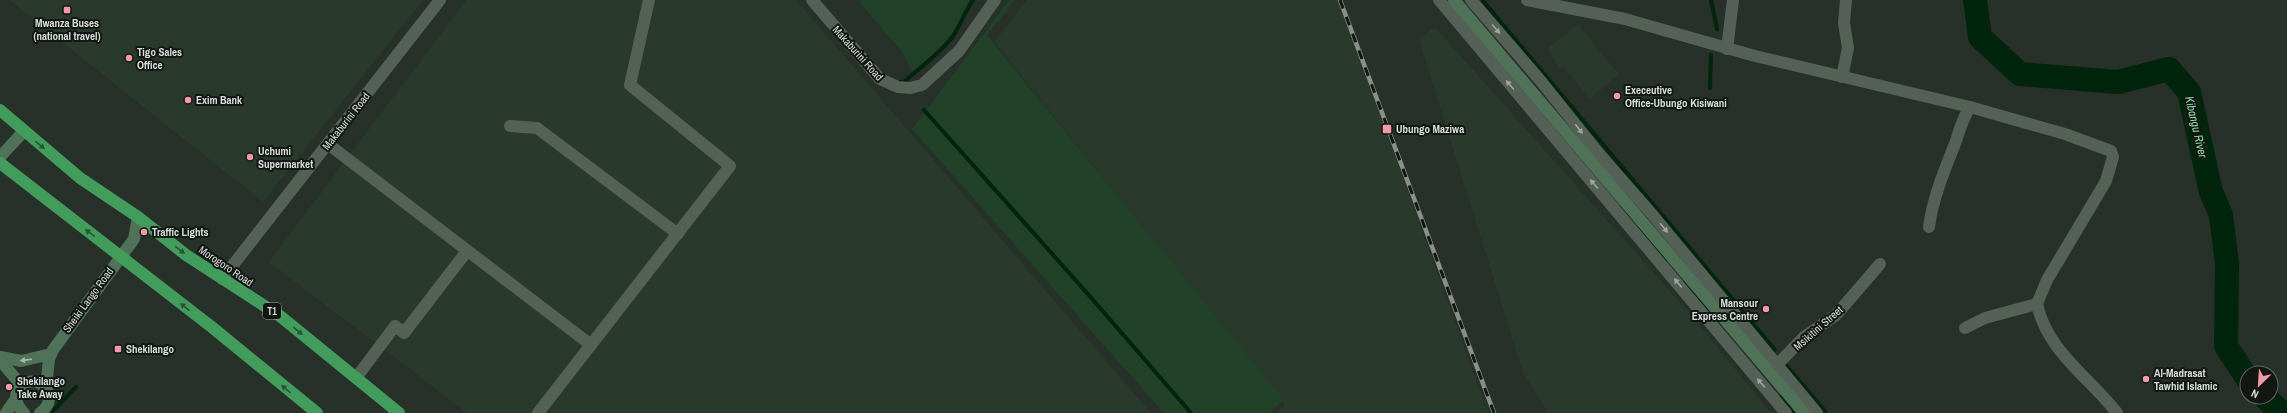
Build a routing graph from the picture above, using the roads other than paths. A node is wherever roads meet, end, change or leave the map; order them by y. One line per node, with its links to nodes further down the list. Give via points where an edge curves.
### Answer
1 (440, 0): 16 (street, Makaburini Road)
2 (649, 0): 21 (street, via 630,85 730,166)
3 (812, 0): 4 (street, Makaburini Road, via 880,79 898,87 910,88 922,84 959,51)
4 (995, 0)
5 (1439, 0): 42 (street, one-way to 5)
6 (1526, 0): 10 (street, via 1625,19)
7 (1733, 0): 10 (street)
8 (1846, 0): 11 (street, via 1844,23 1848,48)
9 (1463, 2): 31 (main road)
10 (1727, 49): 11 (street)
11 (1842, 77): 12 (street)
12 (1970, 106): 20 (street, via 1962,120 1947,162 1931,211); 26 (street, via 2065,134 2111,151 2113,157 2106,181 2046,280)
13 (0, 110): 15 (highway, Morogoro Road / T1)
14 (510, 126): 21 (street, via 537,128)
15 (24, 131): 17 (main road); 19 (highway, Morogoro Road / T1, one-way to 19, via 80,178)
16 (328, 144): 22 (street); 25 (street, Makaburini Road)
17 (0, 157)
18 (0, 163): 23 (highway, one-way to 18)
19 (138, 217): 23 (main road, Sheiki Lango Road, via 134,239); 25 (highway, Morogoro Road / T1, one-way to 25)
20 (1929, 227)
21 (678, 234): 28 (street)
22 (467, 251): 28 (street); 32 (street, via 404,333 395,326)
23 (121, 256): 29 (main road, Sheiki Lango Road); 39 (highway, one-way to 23)
24 (1880, 264): 31 (street, Msikitini Street, via 1836,315 1804,337)
25 (222, 280): 32 (highway, Morogoro Road / T1, one-way to 32, via 280,316)
26 (2037, 304): 27 (street, via 1985,318); 45 (street, via 2056,347)
27 (1965, 328)
28 (591, 345): 41 (street)
29 (51, 354): 30 (main road, one-way to 30, via 21,361); 34 (main road, Sheiki Lango Road)
30 (0, 358): 33 (main road)
31 (1774, 368): 43 (main road); 44 (street)
32 (356, 378): 40 (highway, Morogoro Road / T1)
33 (21, 385): 34 (main road, via 34,381); 35 (main road, via 16,392)
34 (46, 387): 38 (main road, Sheiki Lango Road, via 49,403)
35 (15, 400): 36 (main road); 37 (main road)
36 (6, 413)
37 (24, 413)
38 (40, 413)
39 (317, 413)
40 (399, 413)
41 (538, 413)
42 (1786, 413)
43 (1804, 413)
44 (1817, 413)
45 (2117, 413)

